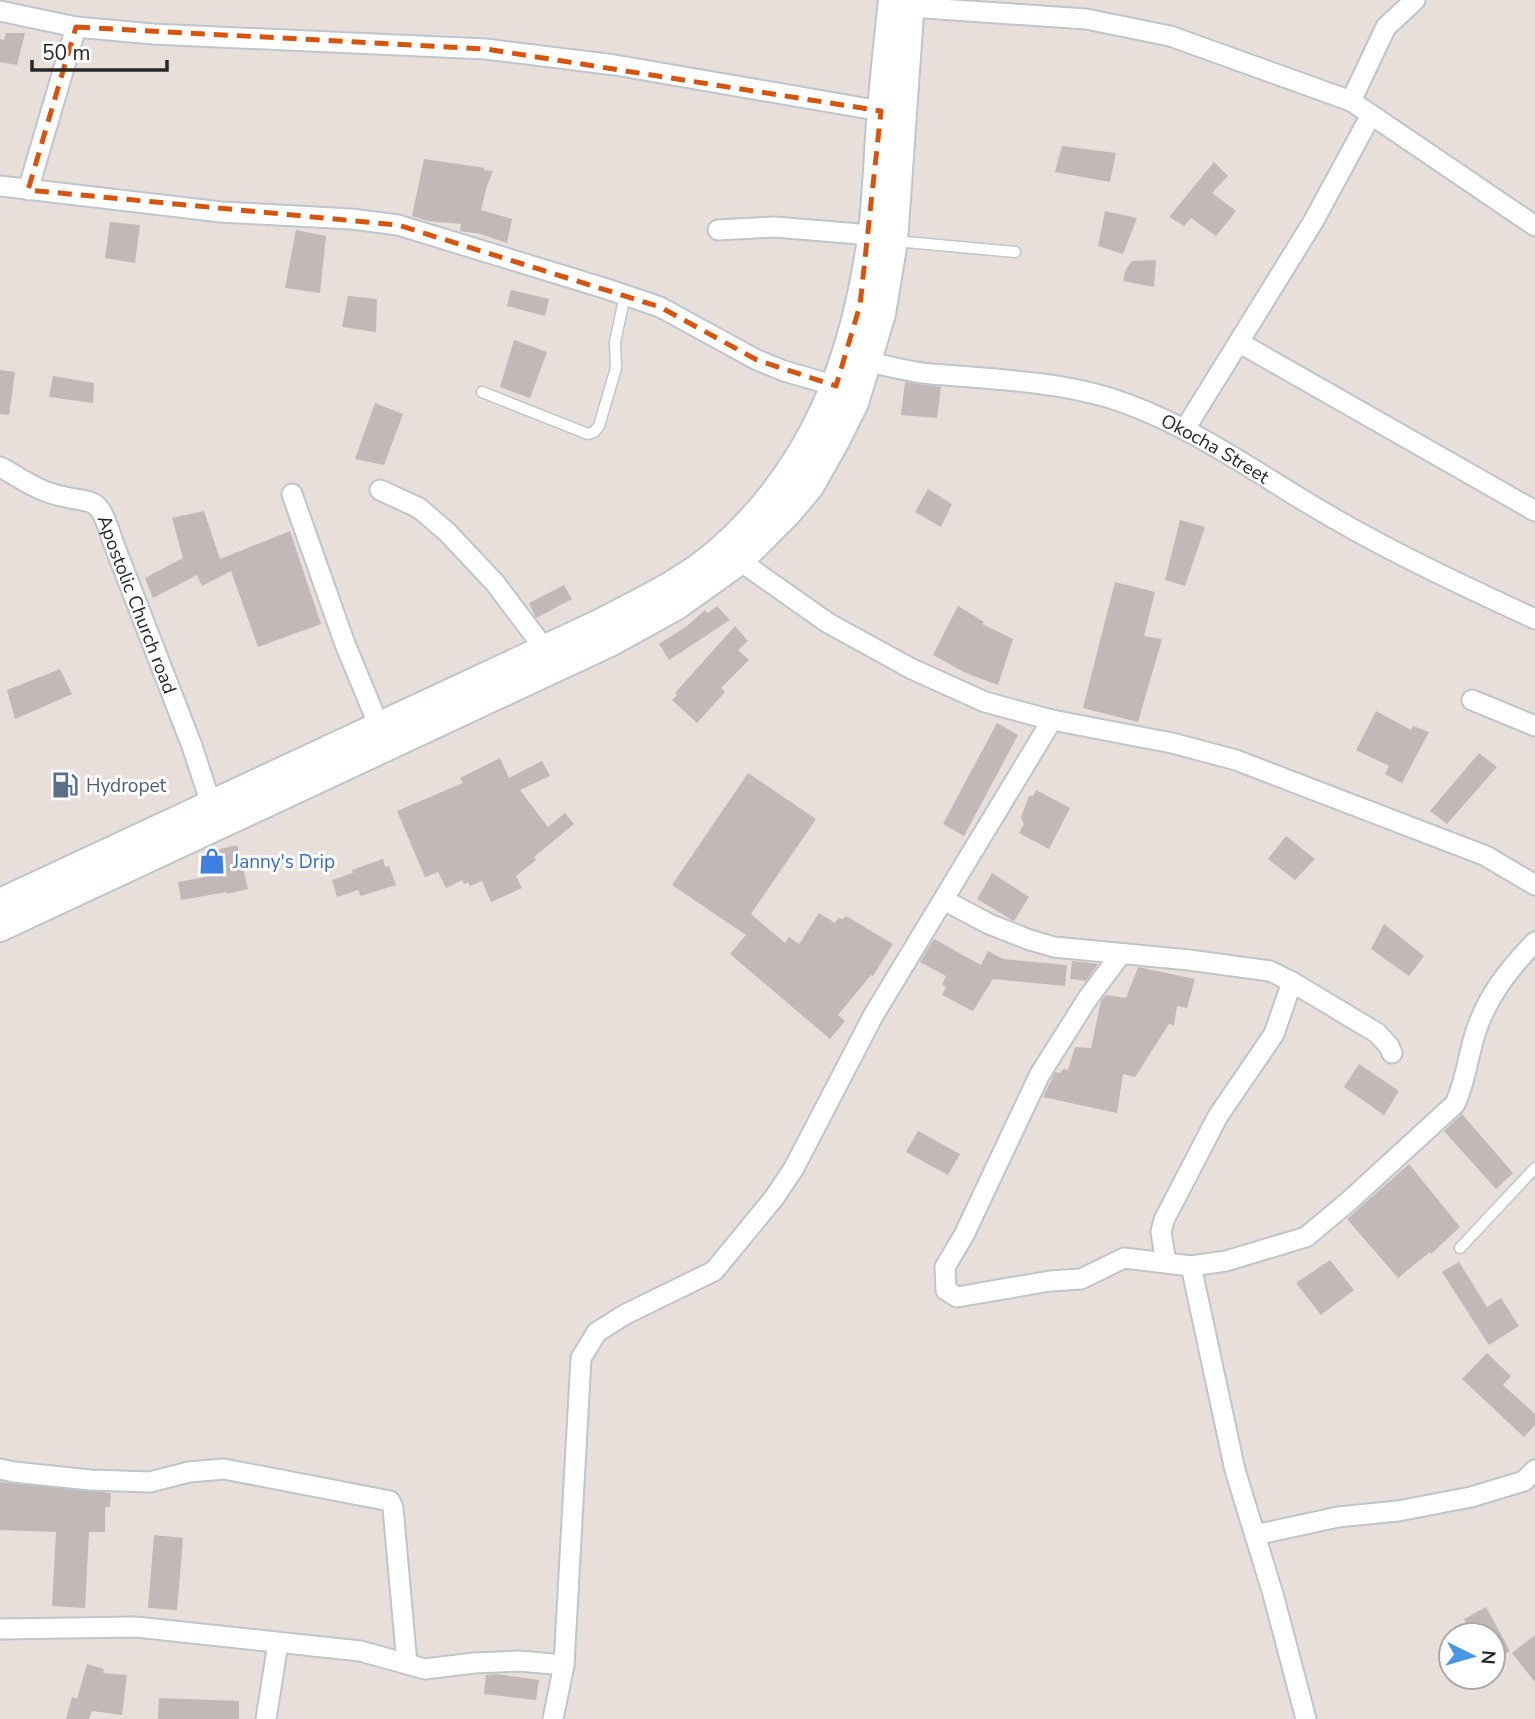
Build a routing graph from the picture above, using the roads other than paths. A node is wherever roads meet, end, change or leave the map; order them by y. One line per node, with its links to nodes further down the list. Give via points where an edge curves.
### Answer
1 (1415, 0): 5 (street, via 1386,27)
2 (905, 2): 5 (street, via 1086,19 1170,36); 6 (main road); 12 (main road)
3 (0, 10): 4 (street)
4 (76, 27): 6 (street, via 486,49 615,65); 9 (street)
5 (1351, 101): 7 (street)
6 (881, 111): 12 (main road)
7 (1371, 115): 10 (street); 15 (street)
8 (0, 186): 9 (street)
9 (28, 190): 14 (street, via 221,212 398,225)
10 (1535, 226)
11 (718, 230): 12 (street, via 775,226)
12 (883, 238): 13 (lane); 16 (main road, via 882,314); 17 (main road)
13 (1015, 252)
14 (625, 295): 17 (street, via 660,307 757,360); 18 (lane, via 615,342 616,368 594,432 588,434)
15 (1240, 343): 19 (street); 23 (street)
16 (868, 362): 19 (street, Okocha Street, via 1108,397); 24 (main road, via 855,403 810,487)
17 (836, 386): 26 (main road, via 789,474 719,551 668,587)
18 (482, 392)
19 (1185, 429): 25 (street, Okocha Street, via 1336,520)
20 (0, 467): 31 (street, Apostolic Church road, via 49,493 88,499 105,516)
21 (380, 490): 26 (street, via 419,508 447,532 495,583)
22 (292, 494): 29 (street)
23 (1535, 511)
24 (740, 561): 28 (street, via 828,623 912,669 985,702); 35 (main road, via 677,606 608,645)
25 (1535, 619)
26 (544, 648): 29 (main road)
27 (1472, 700): 30 (street)
28 (1052, 720): 32 (street, via 1236,760 1486,856); 33 (street)
29 (379, 726): 31 (main road)
30 (1535, 726)
31 (211, 804): 34 (main road)
32 (1535, 884)
33 (944, 900): 37 (street, via 1030,940); 50 (street, via 873,1016 774,1198 714,1271 597,1332 581,1358)
34 (0, 902)
35 (0, 928)
36 (1535, 942): 43 (street, via 1506,972 1492,996 1476,1031 1455,1104 1306,1237 1226,1261)
37 (1121, 954): 38 (street, via 1270,971); 42 (street, via 1040,1074 945,1267 946,1290 957,1297 1081,1279 1124,1258)
38 (1292, 982): 39 (street, via 1377,1032); 42 (street, via 1274,1034 1218,1116 1164,1220 1161,1232)
39 (1392, 1054)
40 (1535, 1168): 41 (lane)
41 (1460, 1248)
42 (1166, 1263): 43 (street)
43 (1191, 1266): 46 (street, via 1235,1470)
44 (0, 1469): 49 (street, via 150,1482 224,1469 390,1501)
45 (1535, 1470): 46 (street, via 1524,1481 1471,1497)
46 (1255, 1535): 53 (street)
47 (0, 1629): 48 (street, via 135,1627)
48 (278, 1643): 49 (street, via 360,1651); 51 (street)
49 (407, 1664): 50 (street, via 425,1669 519,1661)
50 (564, 1665): 52 (street)
51 (266, 1719)
52 (553, 1719)
53 (1306, 1719)

